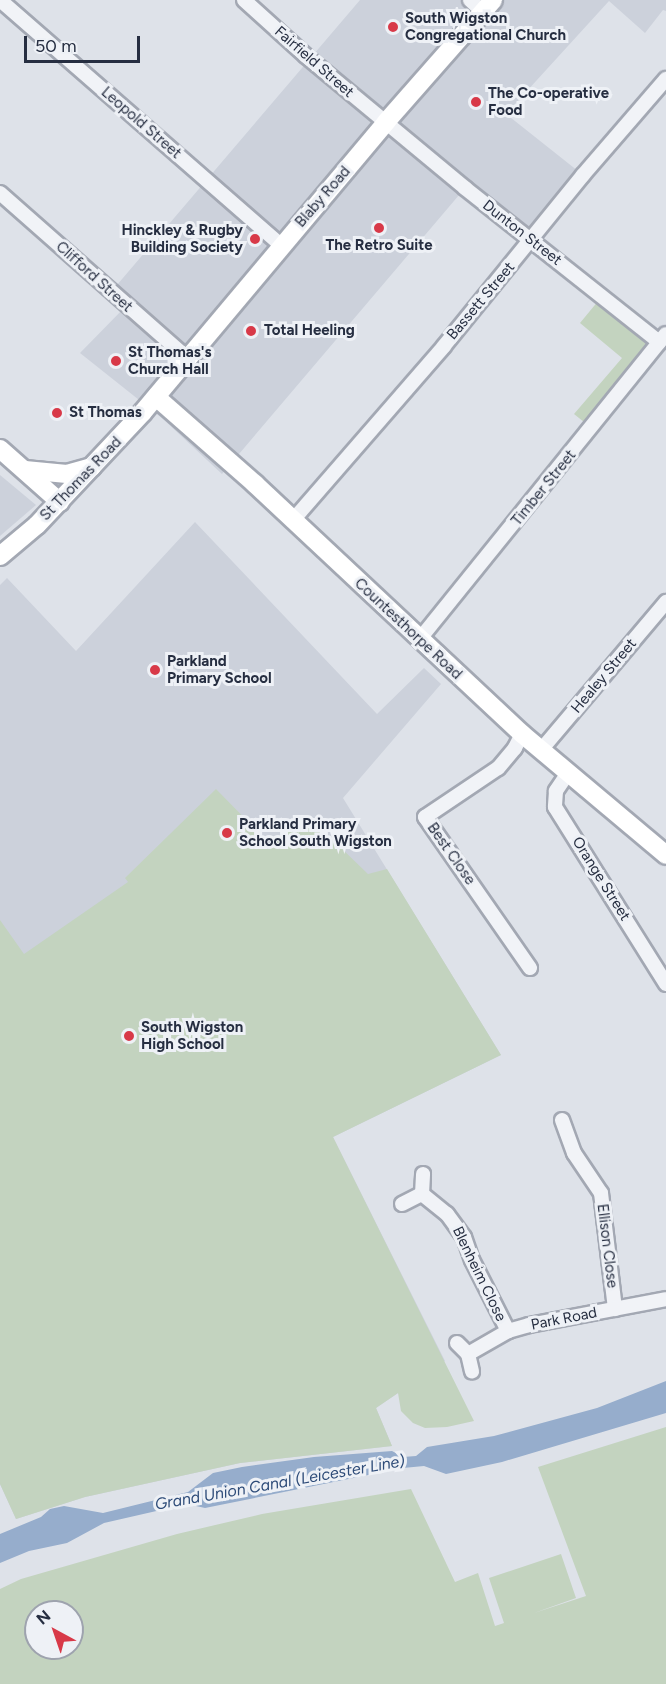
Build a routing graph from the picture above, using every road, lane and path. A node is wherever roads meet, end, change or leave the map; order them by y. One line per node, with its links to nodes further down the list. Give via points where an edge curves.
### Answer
1 (0, 0): 8 (street, Leopold Street)
2 (244, 0): 5 (street, Fairfield Street)
3 (482, 4): 5 (main road, Blaby Road)
4 (666, 79): 7 (street, Bassett Street)
5 (386, 122): 7 (street, Dunton Street); 8 (main road, Blaby Road)
6 (0, 194): 10 (street, Clifford Street)
7 (531, 240): 9 (street, Dunton Street); 16 (street, Bassett Street)
8 (281, 245): 10 (main road, Blaby Road)
9 (663, 338): 19 (street, Timber Street)
10 (188, 359): 11 (main road, Blaby Road)
11 (156, 397): 13 (main road, St Thomas Road); 16 (main road, Countesthorpe Road)
12 (0, 449): 14 (main road)
13 (96, 464): 14 (main road, via 67,474); 15 (main road, St Thomas Road)
14 (25, 470): 15 (main road)
15 (60, 502): 17 (main road, St Thomas Road)
16 (293, 520): 19 (main road, Countesthorpe Road)
17 (0, 556)
18 (666, 602): 21 (street, Healey Street)
19 (419, 640): 20 (main road, Countesthorpe Road)
20 (522, 734): 21 (main road, Countesthorpe Road); 24 (street, Best Close, via 498,768 425,818)
21 (541, 750): 22 (main road, Countesthorpe Road)
22 (568, 773): 23 (main road, Countesthorpe Road); 25 (street, Orange Street, via 556,791 555,807)
23 (666, 855)
24 (530, 968)
25 (666, 984)
26 (562, 1120): 31 (street, Ellison Close, via 574,1153 601,1193)
27 (423, 1174): 28 (street)
28 (422, 1194): 29 (street); 32 (street, Blenheim Close, via 447,1214 464,1237)
29 (402, 1204)
30 (666, 1299): 31 (street, Park Road)
31 (615, 1309): 32 (street, Park Road)
32 (507, 1331): 34 (street, Park Road)
33 (457, 1342): 34 (street)
34 (468, 1354): 35 (street)
35 (472, 1372)

